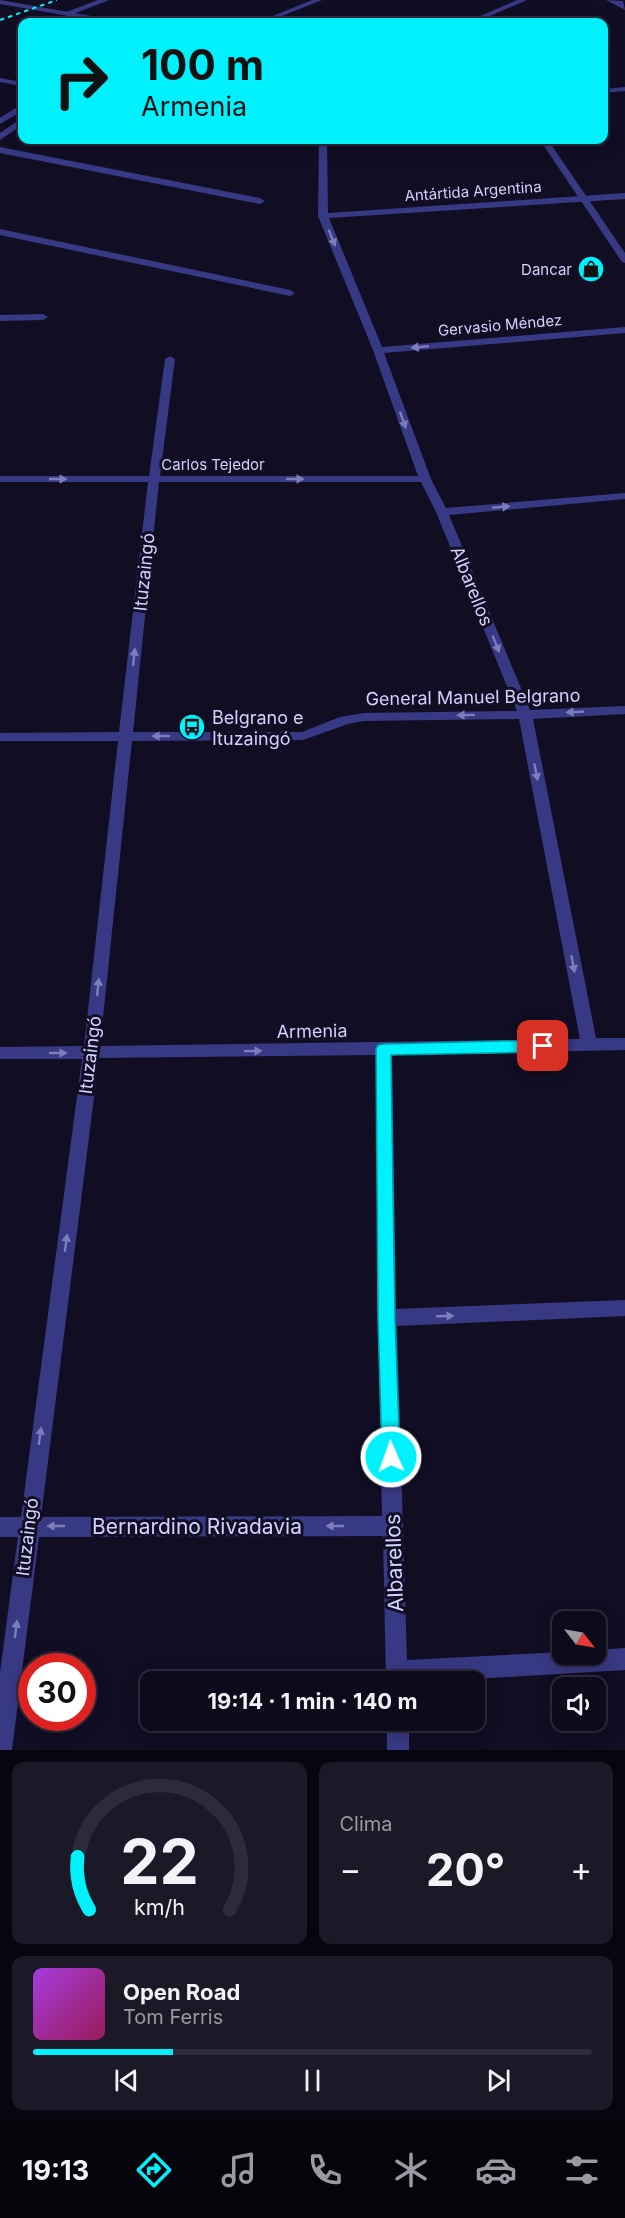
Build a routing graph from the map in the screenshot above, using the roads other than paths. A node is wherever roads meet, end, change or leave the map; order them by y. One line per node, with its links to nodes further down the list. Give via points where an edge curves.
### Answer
1 (105, 0): 7 (street)
2 (318, 0): 9 (street)
3 (523, 0): 10 (street)
4 (610, 0): 6 (street)
5 (0, 2): 7 (street)
6 (625, 8)
7 (65, 14): 8 (street)
8 (90, 18)
9 (271, 18)
10 (480, 18)
11 (0, 80): 12 (street)
12 (18, 83)
13 (625, 89): 14 (street)
14 (608, 91)
15 (18, 111): 16 (street)
16 (0, 122)
17 (18, 125): 18 (street)
18 (0, 137)
19 (323, 144): 25 (street, Albarellos)
20 (547, 144): 23 (street)
21 (0, 150): 24 (street)
22 (625, 196): 23 (street, Antártida Argentina)
23 (585, 198): 25 (street, Antártida Argentina); 27 (street)
24 (260, 201)
25 (323, 216): 32 (street, Albarellos, one-way to 32)
26 (0, 232): 28 (street)
27 (625, 260)
28 (290, 293)
29 (43, 317): 30 (street)
30 (0, 318)
31 (625, 330): 32 (street, Gervasio Méndez, one-way to 32)
32 (378, 350): 36 (street, Albarellos, one-way to 36)
33 (170, 359): 35 (street, Ituzaingó)
34 (0, 479): 35 (street, Carlos Tejedor, one-way to 35)
35 (154, 479): 36 (street, Carlos Tejedor, one-way to 36); 41 (street, Ituzaingó, one-way to 35)
36 (425, 479): 38 (street, Albarellos)
37 (625, 496): 38 (street, one-way to 37)
38 (442, 512): 40 (street, Albarellos, one-way to 40)
39 (625, 710): 40 (street, General Manuel Belgrano, one-way to 40)
40 (525, 715): 41 (street, General Manuel Belgrano, one-way to 41, via 363,717 303,736); 44 (street, Albarellos, one-way to 44)
41 (126, 736): 42 (street, General Manuel Belgrano); 47 (street, Ituzaingó, one-way to 41)
42 (0, 737)
43 (625, 1044): 44 (street, Armenia)
44 (589, 1045): 45 (street, Armenia)
45 (384, 1049): 47 (street, Armenia, one-way to 45); 49 (street, Albarellos)
46 (0, 1053): 47 (street, Armenia, one-way to 47)
47 (91, 1053): 50 (street, Ituzaingó, one-way to 47)
48 (625, 1308): 49 (street, one-way to 48)
49 (387, 1318): 51 (street, Albarellos)
50 (28, 1526): 51 (street, Bernardino Rivadavia, one-way to 50); 52 (street, Bernardino Rivadavia); 57 (street, Ituzaingó, one-way to 50)
51 (393, 1526): 54 (street, Albarellos)
52 (0, 1527)
53 (625, 1659): 55 (street)
54 (397, 1671)
55 (473, 1671)
56 (398, 1731): 58 (street)
57 (1, 1750)
58 (398, 1750)

